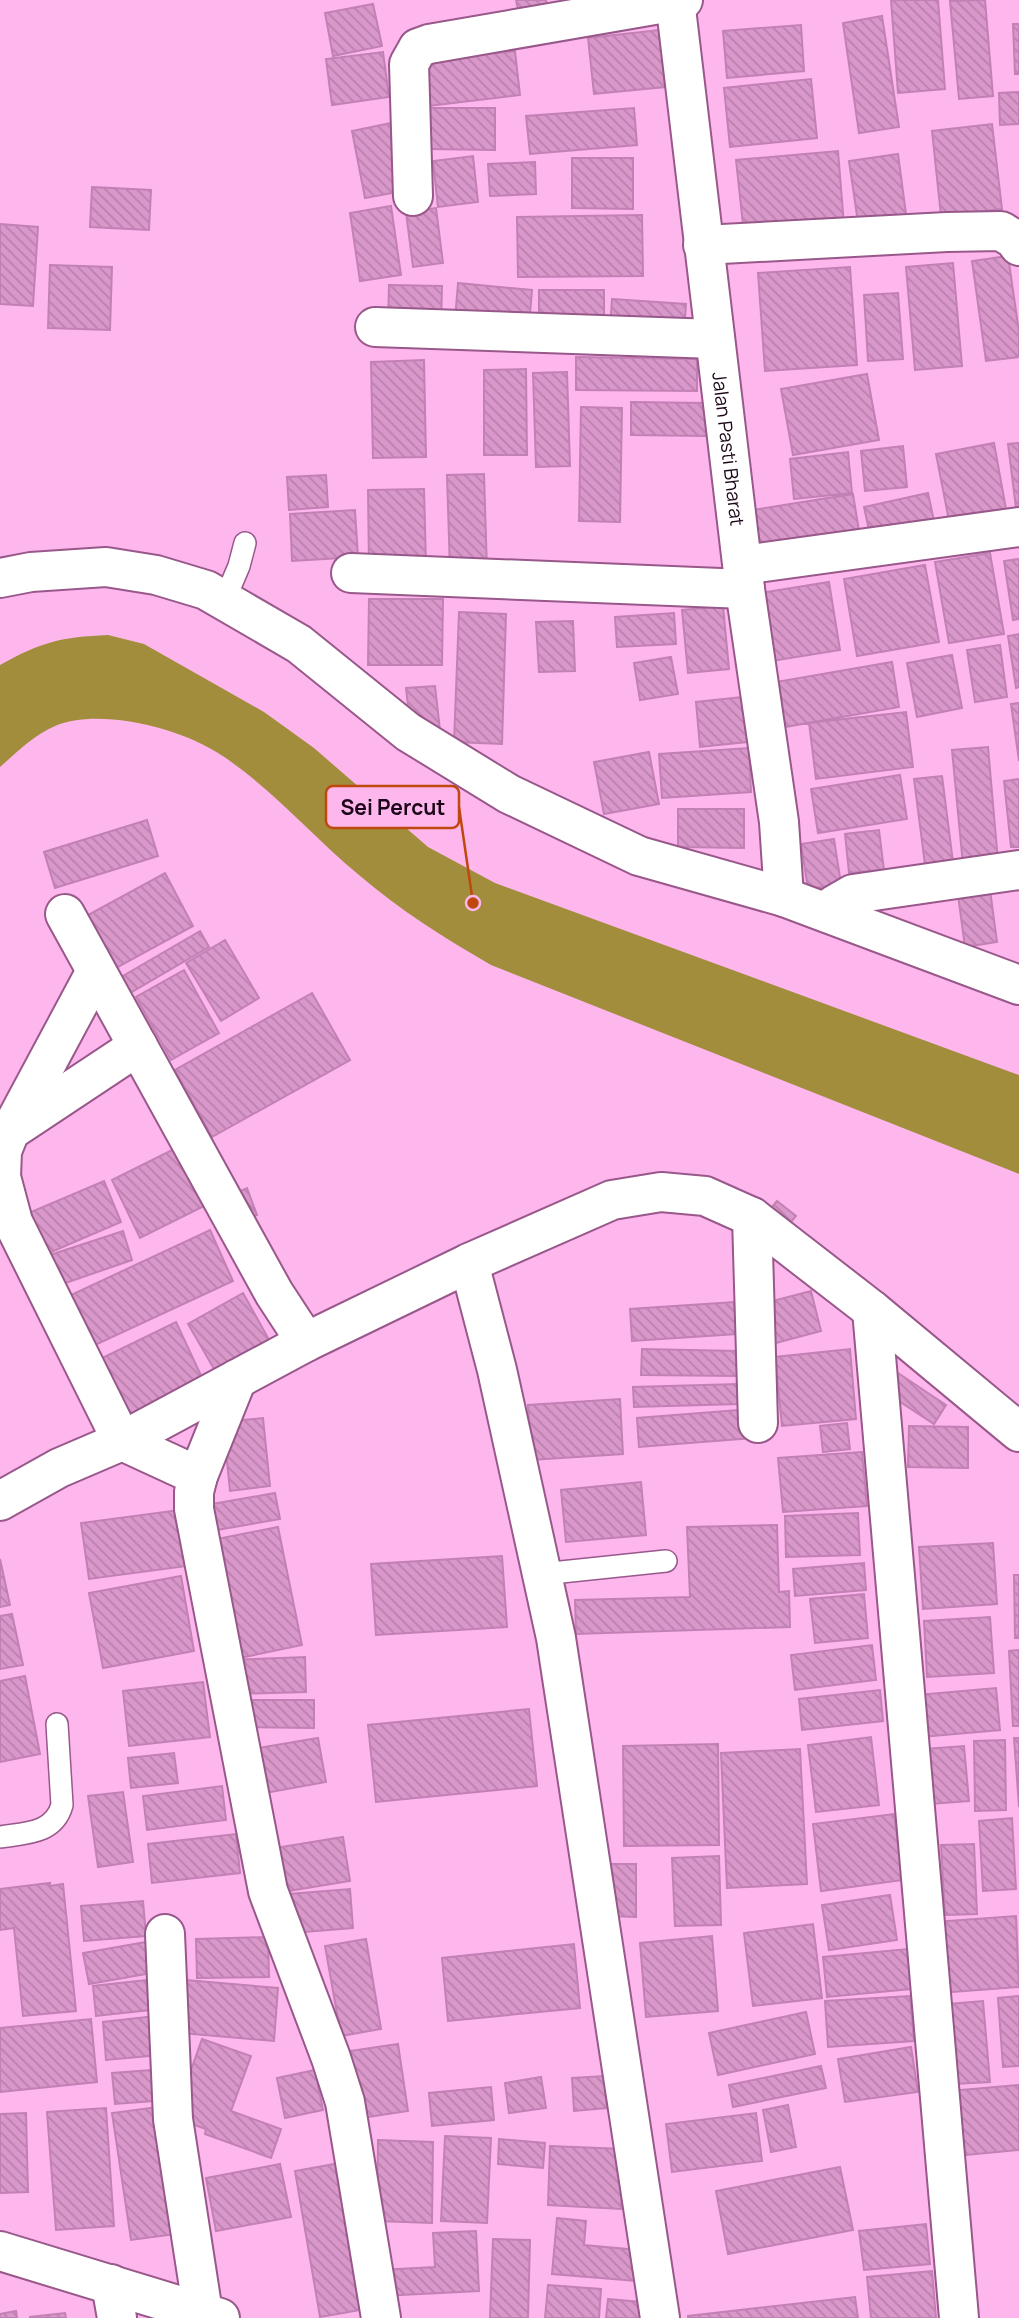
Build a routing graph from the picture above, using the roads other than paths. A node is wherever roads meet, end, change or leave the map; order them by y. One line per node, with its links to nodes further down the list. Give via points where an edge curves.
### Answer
1 (678, 0): 2 (street, via 418,48 409,64); 3 (street, Jalan Pasti Bharat)
2 (413, 196)
3 (703, 245): 4 (street, via 1001,232); 6 (street, Jalan Pasti Bharat)
4 (1019, 246)
5 (375, 327): 6 (street)
6 (715, 339): 10 (street, Jalan Pasti Bharat)
7 (1019, 527): 10 (street)
8 (245, 543): 12 (lane)
9 (351, 573): 10 (street)
10 (744, 577): 14 (street, Jalan Pasti Bharat, via 779,822)
11 (0, 578): 12 (street, via 106,567 156,575)
12 (225, 598): 14 (street, via 299,644 408,732 509,794 639,856)
13 (1019, 870): 15 (street, via 853,894)
14 (784, 897): 15 (street)
15 (828, 913): 18 (street)
16 (65, 914): 17 (street)
17 (96, 971): 19 (street); 20 (street)
18 (1019, 985)
19 (138, 1046): 20 (street); 24 (street, via 274,1293)
20 (10, 1131): 28 (street, via 2,1151 1,1177 13,1222)
21 (752, 1217): 22 (street, via 705,1196 661,1192 612,1200); 23 (street); 26 (street)
22 (469, 1263): 24 (street); 32 (street)
23 (872, 1310): 27 (street); 41 (street)
24 (306, 1342): 25 (street)
25 (237, 1379): 28 (street); 29 (street)
26 (758, 1423)
27 (1019, 1433)
28 (122, 1441): 29 (street); 30 (street, via 59,1468)
29 (198, 1476): 39 (street, via 194,1509 268,1891 345,2102)
30 (0, 1501)
31 (666, 1561): 32 (lane)
32 (542, 1574): 40 (street, via 556,1638)
33 (57, 1724): 34 (lane, via 59,1814 43,1830)
34 (0, 1837)
35 (165, 1934): 38 (street, via 173,2119)
36 (0, 2251): 37 (street)
37 (114, 2301): 38 (street)
38 (211, 2315)
39 (381, 2318)
40 (660, 2318)
41 (959, 2318)

